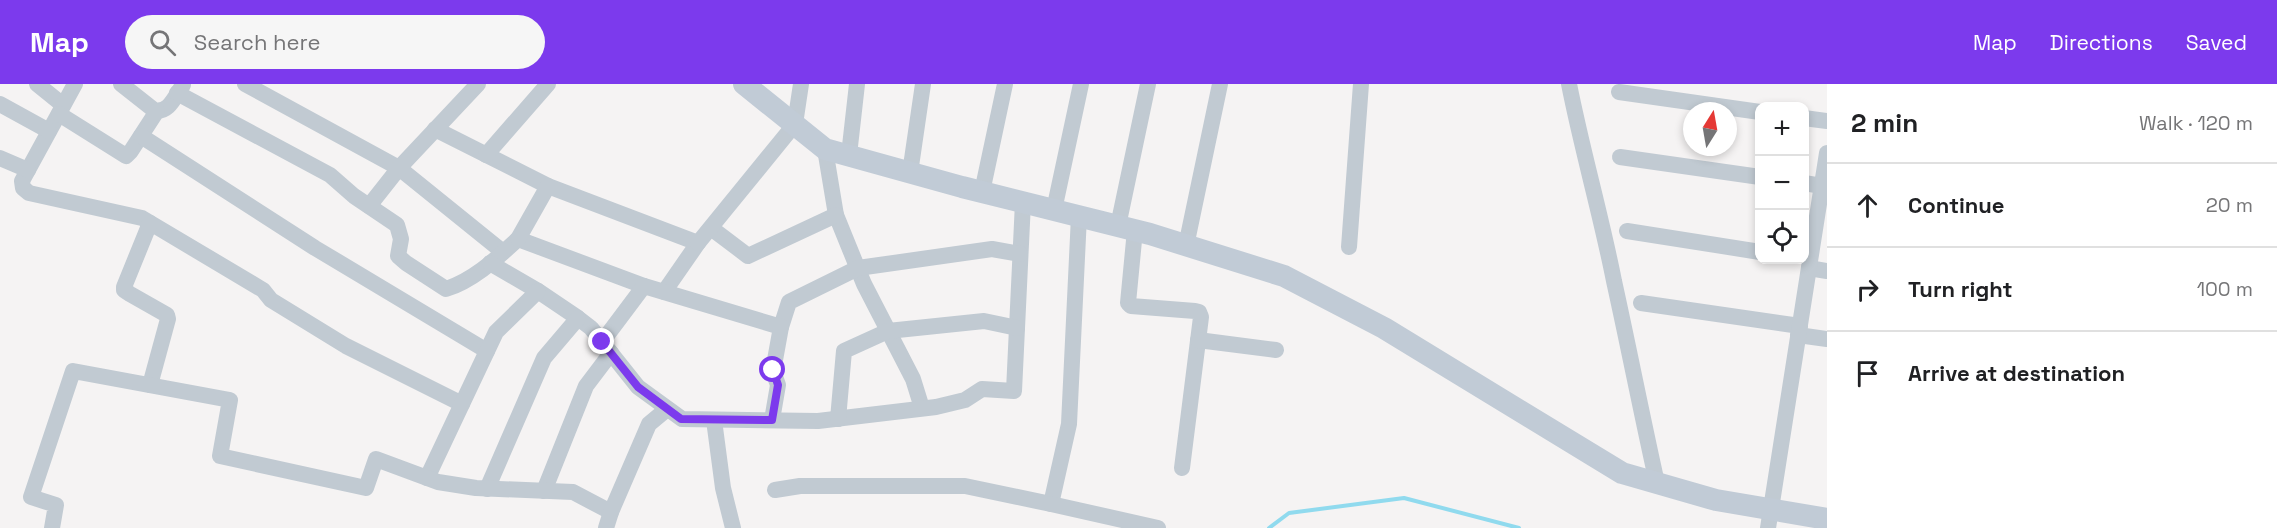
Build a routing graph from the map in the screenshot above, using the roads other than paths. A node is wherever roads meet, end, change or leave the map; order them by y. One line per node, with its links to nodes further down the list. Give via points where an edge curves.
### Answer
1 (37, 84): 20 (street)
2 (75, 84): 20 (street)
3 (121, 84): 21 (street)
4 (245, 84): 35 (street)
5 (478, 84): 26 (street)
6 (548, 84): 31 (street)
7 (801, 84): 25 (street)
8 (857, 84): 32 (street)
9 (923, 84): 37 (street)
10 (1005, 84): 41 (street)
11 (1081, 84): 45 (street)
12 (1148, 84): 50 (street)
13 (1220, 84): 54 (street)
14 (1361, 84): 55 (street)
15 (1569, 84): 87 (street)
16 (748, 85): 25 (street)
17 (180, 89): 21 (street, via 166,109); 44 (street, via 330,175)
18 (1619, 92): 22 (street)
19 (0, 104): 27 (street)
20 (61, 110): 27 (street); 28 (street, via 123,156)
21 (157, 111): 28 (street)
22 (1755, 111)
23 (1809, 119): 24 (street)
24 (1827, 121)
25 (795, 124): 29 (street); 49 (street)
26 (435, 129): 31 (street); 35 (street)
27 (50, 131): 36 (street)
28 (141, 136): 77 (street, via 315,248)
29 (825, 149): 32 (street); 46 (street)
30 (1827, 153): 42 (street)
31 (486, 155): 39 (street)
32 (849, 155): 37 (street)
33 (0, 158): 36 (street)
34 (1620, 158): 38 (street)
35 (399, 168): 44 (street); 59 (street)
36 (28, 170): 48 (street, via 22,182 29,193)
37 (910, 173): 41 (street)
38 (1755, 176)
39 (548, 186): 52 (street); 53 (street)
40 (1809, 186): 42 (street)
41 (982, 192): 43 (street)
42 (1823, 194): 58 (street)
43 (1023, 202): 45 (street); 57 (street)
44 (369, 206): 59 (street, via 397,225 401,239 398,256 447,289)
45 (1054, 210): 47 (street)
46 (836, 215): 49 (street, via 748,256); 62 (street)
47 (1079, 216): 50 (street); 91 (street, via 1070,424)
48 (150, 223): 78 (street, via 124,287 167,315); 79 (street, via 263,290 271,300 346,346)
49 (711, 228): 53 (street)
50 (1126, 228): 54 (street); 74 (street, via 1128,303 1199,312)
51 (1628, 231): 56 (street)
52 (518, 239): 59 (street); 64 (street)
53 (698, 243): 66 (street)
54 (1186, 246): 87 (street, via 1284,276 1384,328 1622,473)
55 (1349, 247)
56 (1755, 251)
57 (1020, 255): 62 (street, via 992,249); 70 (street)
58 (1809, 257)
59 (496, 258): 65 (street)
60 (1809, 262): 63 (street)
61 (1808, 264): 71 (street)
62 (858, 268): 69 (street, via 789,302); 72 (street)
63 (1827, 271)
64 (644, 286): 66 (street); 75 (street)
65 (538, 291): 68 (street); 77 (street, via 496,332)
66 (664, 292): 69 (street)
67 (1641, 303): 71 (street)
68 (578, 318): 75 (street); 88 (street, via 544,358)
69 (781, 327): 84 (street, via 773,370 778,385)
70 (1017, 328): 72 (street, via 984,321); 80 (street, via 1014,391 982,389 965,400)
71 (1799, 330): 73 (street); 92 (street)
72 (888, 331): 80 (street, via 913,380); 82 (street, via 844,351)
73 (1827, 339)
74 (1198, 340): 76 (street); 85 (street)
75 (607, 348): 81 (street, via 638,387); 90 (street, via 586,386)
76 (1276, 350)
77 (487, 351): 79 (street)
78 (150, 385): 86 (street, via 230,400 220,456 366,488 376,459); 95 (street, via 73,371 31,497 56,505)
79 (462, 404): 86 (street)
80 (922, 408): 82 (street)
81 (667, 409): 83 (street, via 681,419); 94 (street, via 650,424)
82 (838, 419): 84 (street)
83 (714, 420): 84 (street); 96 (street, via 723,489)
84 (772, 420)
85 (1182, 468)
86 (427, 478): 88 (street)
87 (1657, 483): 92 (street)
88 (488, 489): 90 (street)
89 (775, 490): 91 (street, via 800,486 965,486)
90 (544, 491): 94 (street, via 573,492)
91 (1051, 504): 97 (street)
92 (1769, 519): 93 (street)
93 (1827, 519)
94 (608, 520)
95 (52, 528)
96 (734, 528)
97 (1158, 528)

